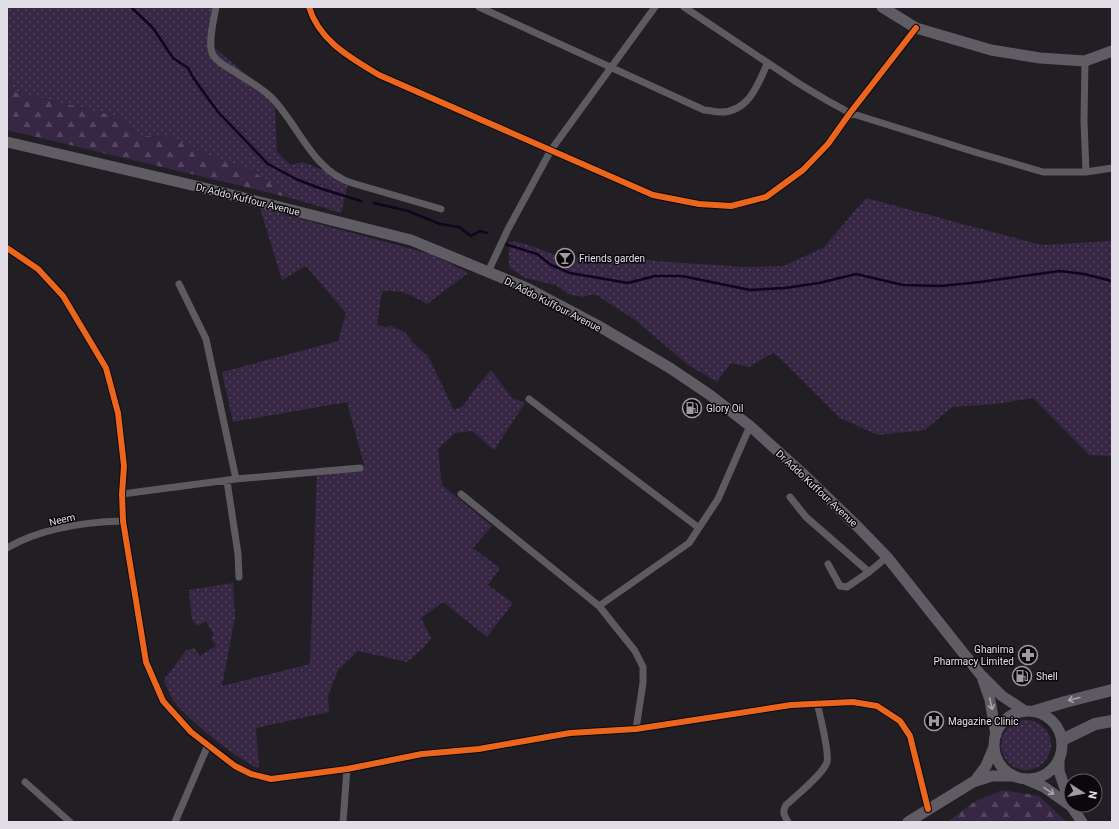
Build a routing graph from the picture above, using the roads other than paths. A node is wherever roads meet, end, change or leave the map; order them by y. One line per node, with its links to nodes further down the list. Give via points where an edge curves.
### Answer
1 (216, 7): 17 (street, via 210,43 212,54 219,62 270,97 284,111 313,154 334,175 343,180)
2 (310, 7): 14 (street, via 311,14 326,37 345,54 379,75)
3 (479, 7): 11 (street)
4 (655, 7): 11 (street)
5 (684, 7): 10 (street)
6 (882, 7): 7 (main road)
7 (916, 28): 9 (main road, via 991,50 1040,58); 12 (street)
8 (1112, 52): 9 (main road)
9 (1086, 60): 16 (street)
10 (768, 64): 11 (street, via 756,90 747,100 735,109 720,112 704,110); 12 (street)
11 (612, 68): 14 (street)
12 (850, 113): 14 (street, via 828,144 803,170 766,197 731,206 699,204 653,194); 16 (street, via 1043,172)
13 (7, 142): 19 (main road, Dr Addo Kuffour Avenue, via 411,240)
14 (551, 150): 19 (street)
15 (1112, 168): 16 (street)
16 (1086, 172)
17 (441, 209)
18 (7, 248): 26 (street, via 38,269 64,296 106,368 118,420 124,466)
19 (488, 272): 22 (main road, Dr Addo Kuffour Avenue, via 540,295 657,360 710,395)
20 (178, 284): 24 (street, via 206,339)
21 (529, 399): 30 (street)
22 (750, 426): 30 (street, via 718,499); 32 (main road, Dr Addo Kuffour Avenue, via 843,512)
23 (360, 468): 24 (street)
24 (236, 479): 25 (street)
25 (227, 481): 26 (street); 35 (street)
26 (122, 494): 29 (street)
27 (461, 494): 36 (street)
28 (790, 497): 34 (street, via 806,517)
29 (123, 521): 31 (street, Neem, via 93,522 55,529); 45 (street, via 146,662 163,701 191,732)
30 (699, 528): 36 (street, via 689,544)
31 (7, 548)
32 (887, 557): 34 (street); 37 (main road, Dr Addo Kuffour Avenue)
33 (828, 564): 34 (street, via 840,586 847,587)
34 (869, 572)
35 (239, 577)
36 (598, 606): 42 (street, via 636,651 643,667)
37 (980, 674): 40 (main road, via 1015,706); 44 (main road, one-way to 44, via 990,700)
38 (1112, 690): 40 (main road, one-way to 40)
39 (817, 703): 42 (street); 53 (street, via 853,702 877,706 900,722 910,736); 58 (street, via 827,761 824,769 786,805 784,815)
40 (1030, 711): 43 (main road, via 1046,716 1055,724); 44 (main road, via 1008,717 1000,725)
41 (1112, 721): 43 (main road, via 1095,724)
42 (636, 729): 47 (street, via 570,733 479,749 422,754)
43 (1062, 740): 46 (main road)
44 (995, 741): 48 (main road, via 996,756 1002,766); 50 (main road, via 986,766)
45 (208, 745): 47 (street, via 235,766 251,774 271,778); 55 (street)
46 (1058, 760): 48 (main road, via 1052,770 1042,776); 51 (main road)
47 (347, 769): 57 (street)
48 (1020, 778): 50 (main road, via 992,776); 52 (main road, one-way to 52, via 1044,787)
49 (25, 782): 56 (street)
50 (973, 782): 53 (main road)
51 (1063, 783)
52 (1063, 800)
53 (928, 809): 59 (main road)
54 (1076, 813): 60 (main road)
55 (177, 821)
56 (70, 822)
57 (343, 822)
58 (788, 822)
59 (908, 822)
60 (1082, 822)

